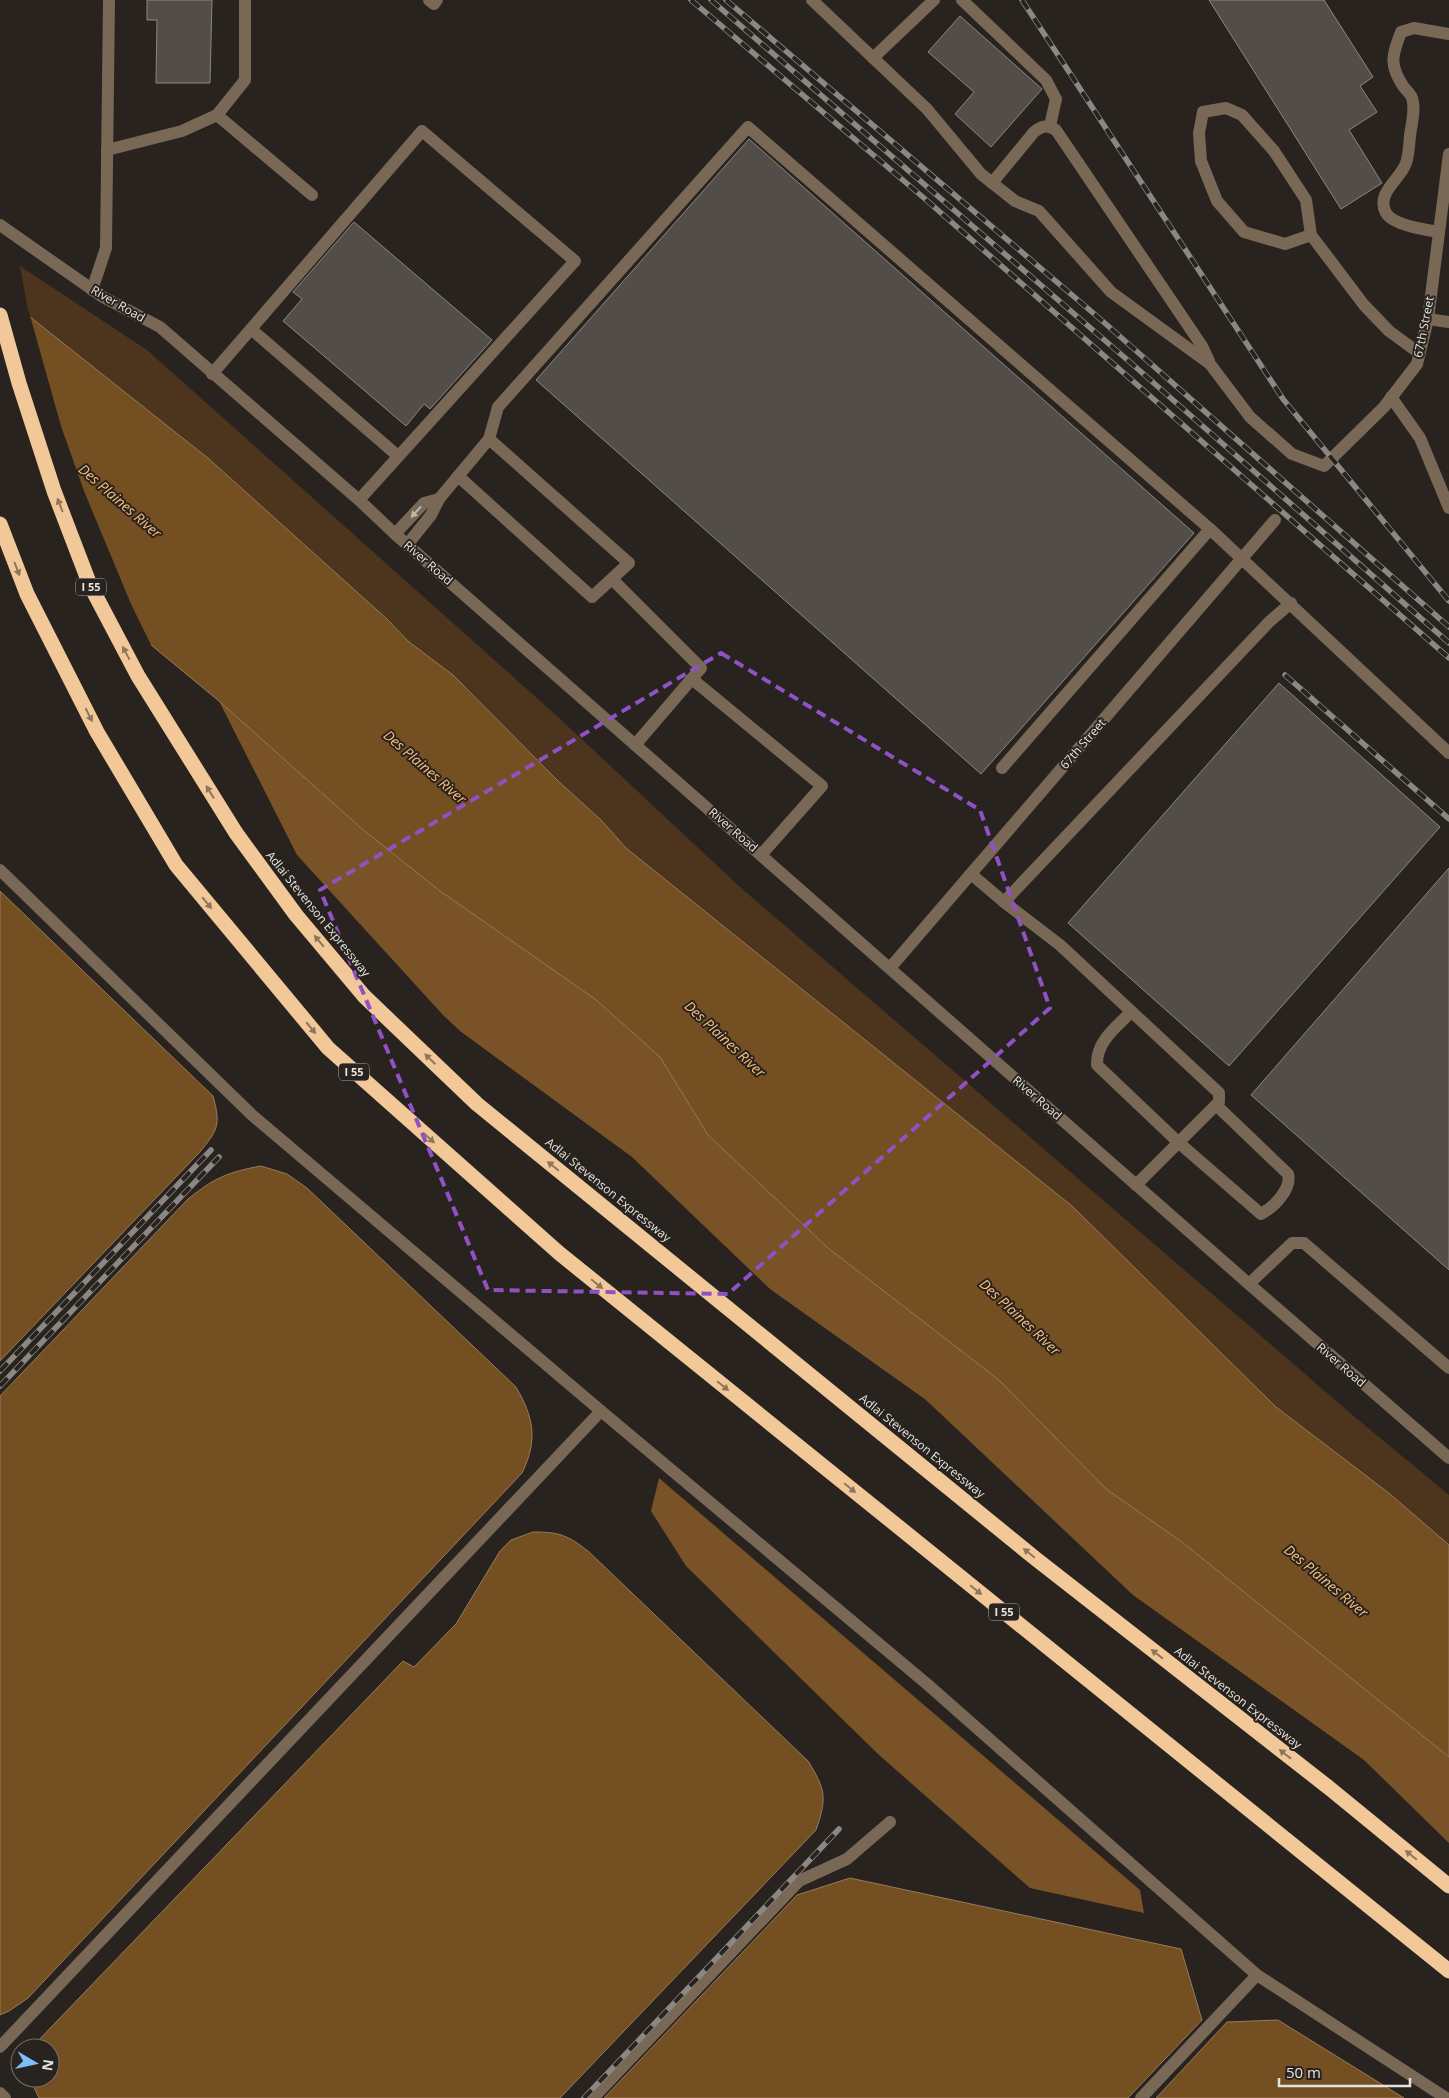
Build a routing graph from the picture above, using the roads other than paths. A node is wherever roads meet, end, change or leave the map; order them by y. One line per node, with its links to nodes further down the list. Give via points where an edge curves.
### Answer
1 (109, 0): 12 (street)
2 (245, 0): 10 (street, via 244,80)
3 (429, 0): 4 (street, via 434,4)
4 (437, 0)
5 (812, 0): 9 (street)
6 (934, 0): 9 (street)
7 (962, 0): 11 (street, via 1046,80 1056,99)
8 (1449, 34): 18 (street, via 1414,28 1401,32 1395,49 1394,70 1412,98 1413,112 1407,162 1385,195 1385,212 1389,217 1412,227)
9 (873, 58): 14 (street, via 927,109)
10 (217, 114): 12 (street, via 182,130); 16 (street)
11 (1050, 126): 14 (street, via 1042,126 1034,132); 26 (street, via 1056,130 1202,346)
12 (107, 150): 20 (street, via 106,248)
13 (1449, 154): 15 (street, 67th Street)
14 (992, 183): 26 (street, via 1015,201 1039,211 1112,292)
15 (1447, 190): 18 (street, 67th Street)
16 (312, 195)
17 (0, 225): 20 (street, River Road)
18 (1439, 232): 22 (street, 67th Street)
19 (1311, 235): 19 (street, via 1306,200 1274,151 1242,115 1226,108 1203,112 1199,133 1201,161 1217,201 1244,232 1285,244); 25 (street, via 1364,305)
20 (92, 290): 27 (street, River Road, via 160,328)
21 (0, 315): 61 (highway, Adlai Stevenson Expressway / I 55, one-way to 21, via 1328,1787 1036,1560 477,1104 364,996 296,915 236,834 138,676 90,585 51,482)
22 (1428, 319): 23 (street); 25 (street, 67th Street)
23 (1449, 322)
24 (251, 329): 27 (street); 30 (street); 30 (street, via 422,131 575,261)
25 (1419, 353): 28 (street, 67th Street, via 1417,364)
26 (1210, 364): 28 (street, 67th Street, via 1250,417 1292,454 1324,466)
27 (212, 374): 33 (street, River Road)
28 (1391, 397): 34 (street, via 1420,438)
29 (489, 439): 31 (street); 37 (street, via 498,407 748,127); 41 (street, via 628,563)
30 (398, 456): 33 (street)
31 (458, 476): 32 (street); 41 (street, via 592,597)
32 (439, 499): 38 (street, one-way to 38, via 424,503); 39 (street)
33 (359, 500): 38 (street, River Road)
34 (1449, 508)
35 (1275, 520): 40 (street, 67th Street)
36 (0, 524): 62 (highway, I 55, one-way to 62, via 26,594 88,715 176,865 328,1048 559,1253)
37 (1210, 529): 40 (street); 46 (street)
38 (395, 534): 39 (street, River Road)
39 (408, 545): 44 (street, River Road)
40 (1243, 558): 42 (street); 49 (street, 67th Street)
41 (612, 579): 43 (street, via 702,668)
42 (1291, 603): 45 (street); 50 (street, via 1263,628)
43 (692, 679): 44 (street); 47 (street, via 822,786)
44 (635, 745): 47 (street, River Road)
45 (1449, 753)
46 (1002, 768)
47 (761, 855): 51 (street, River Road)
48 (0, 870): 58 (street, via 252,1114)
49 (971, 874): 50 (street); 51 (street, 67th Street)
50 (1004, 902): 52 (street, via 1060,945)
51 (890, 968): 55 (street, River Road)
52 (1131, 1012): 53 (street, via 1219,1093); 54 (street, via 1100,1047 1096,1055 1097,1065)
53 (1216, 1105): 54 (street); 54 (street, via 1288,1174 1288,1186 1270,1209 1262,1214 1256,1210)
54 (1178, 1142): 55 (street)
55 (1136, 1185): 56 (street, River Road)
56 (1248, 1284): 57 (street, via 1292,1243 1304,1242); 59 (street, River Road)
57 (1449, 1368)
58 (601, 1411): 63 (street, via 927,1684); 64 (street)
59 (1449, 1458)
60 (890, 1822): 67 (street, via 847,1859 798,1881)
61 (1449, 1886)
62 (1449, 1971)
63 (1257, 1976): 68 (street); 69 (street)
64 (0, 2047)
65 (0, 2092): 66 (street)
66 (6, 2098)
67 (593, 2098)
68 (1140, 2098)
69 (1446, 2098)

